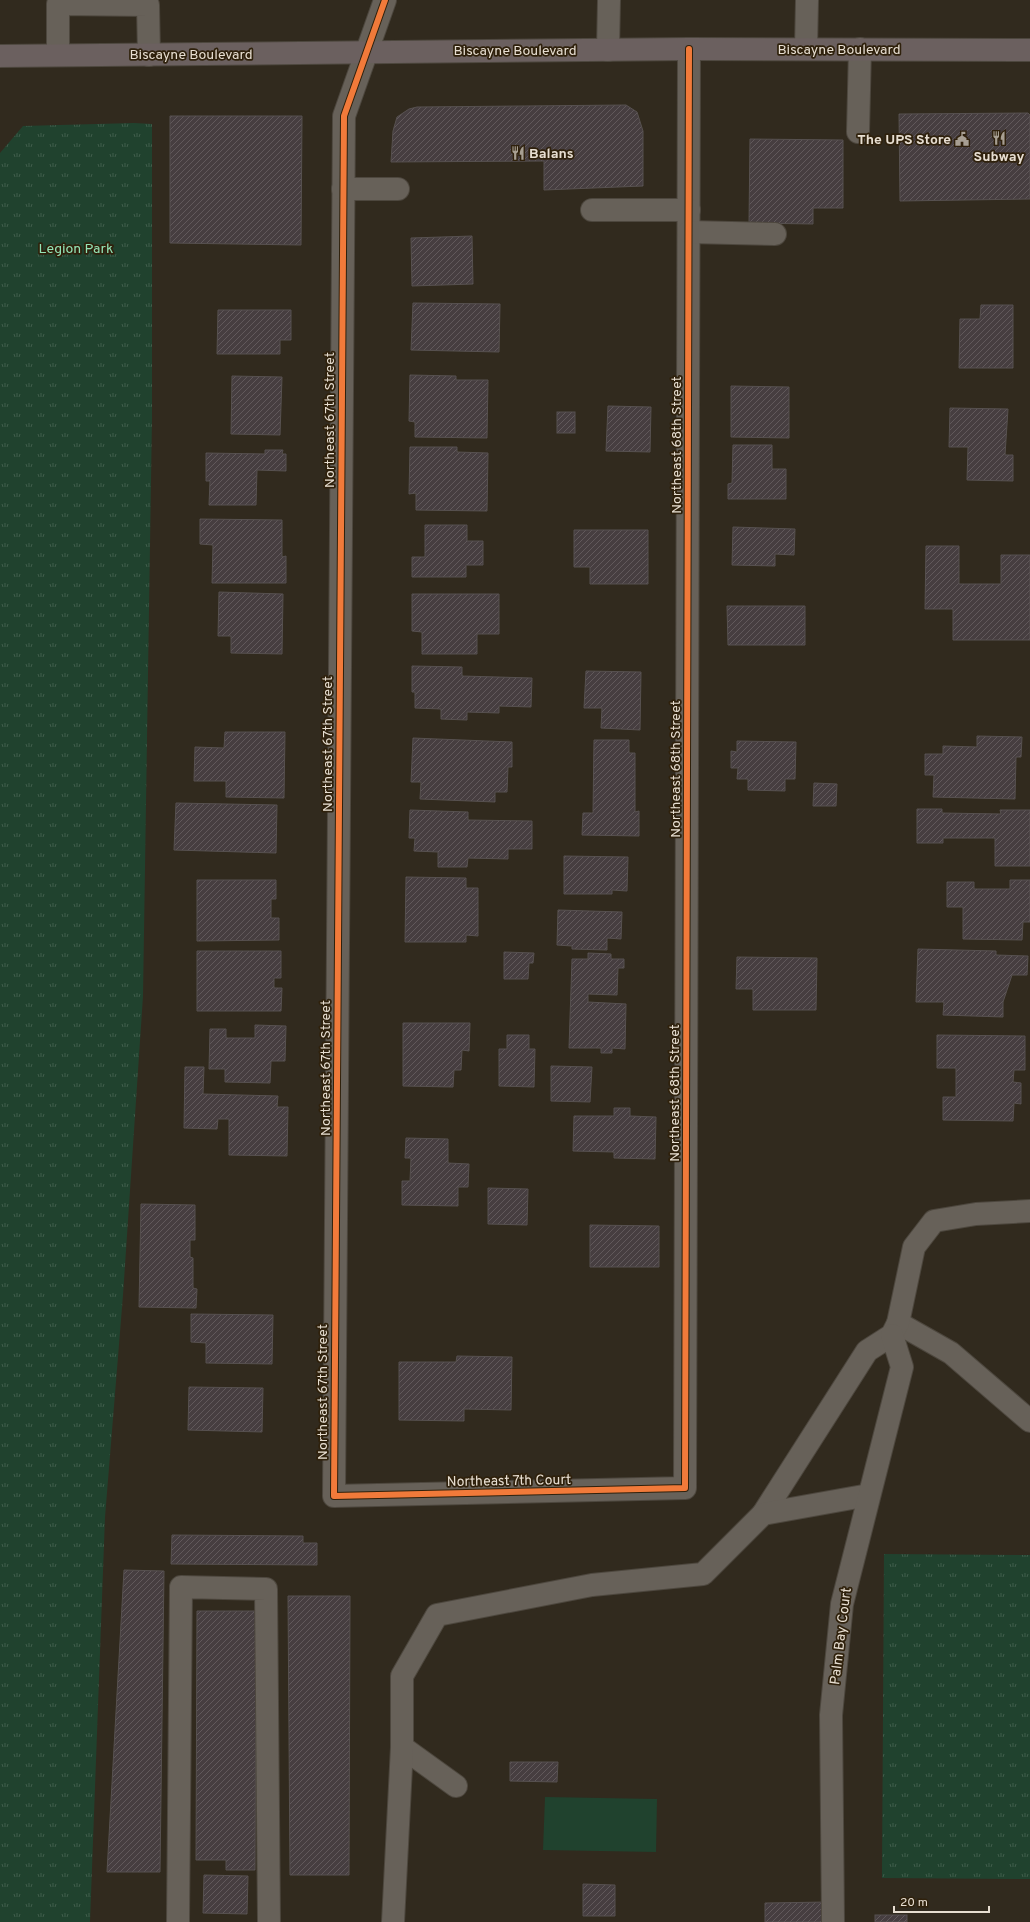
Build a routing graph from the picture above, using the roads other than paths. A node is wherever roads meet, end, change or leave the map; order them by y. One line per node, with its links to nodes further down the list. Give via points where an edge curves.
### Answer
1 (385, 0): 9 (street, Northeast 67th Street)
2 (608, 0): 5 (street)
3 (807, 0): 6 (street)
4 (689, 49): 5 (main road, Biscayne Boulevard); 6 (main road, Biscayne Boulevard); 17 (street, Northeast 68th Street)
5 (608, 50): 9 (main road, Biscayne Boulevard)
6 (806, 50): 7 (main road, Biscayne Boulevard)
7 (860, 50): 8 (main road, Biscayne Boulevard); 13 (street)
8 (1030, 50)
9 (367, 52): 11 (main road, Biscayne Boulevard); 14 (street, Northeast 67th Street, via 344,116)
10 (58, 55): 11 (main road, Biscayne Boulevard); 11 (street, via 58,4 148,5); 12 (main road, Biscayne Boulevard)
11 (149, 55)
12 (0, 56)
13 (858, 132)
14 (343, 189): 15 (street); 25 (street, Northeast 67th Street)
15 (398, 189)
16 (592, 210): 17 (street)
17 (689, 210): 18 (street, Northeast 68th Street)
18 (689, 232): 19 (street); 23 (street, Northeast 68th Street)
19 (775, 234)
20 (1030, 1211): 21 (street, Palm Bay Court, via 976,1214 934,1221 914,1247)
21 (895, 1329): 22 (street, via 951,1353); 24 (street, Palm Bay Court, via 902,1367); 26 (street, via 867,1351)
22 (1030, 1421)
23 (685, 1488): 25 (street, Northeast 7th Court)
24 (869, 1495): 26 (street); 32 (street, Palm Bay Court, via 842,1604 831,1715)
25 (334, 1496)
26 (764, 1514): 27 (street, via 703,1574 592,1586 437,1615 402,1676)
27 (402, 1747): 28 (street); 31 (street)
28 (456, 1786)
29 (178, 1922): 30 (street, via 181,1587 266,1589)
30 (269, 1922)
31 (393, 1922)
32 (833, 1922)

